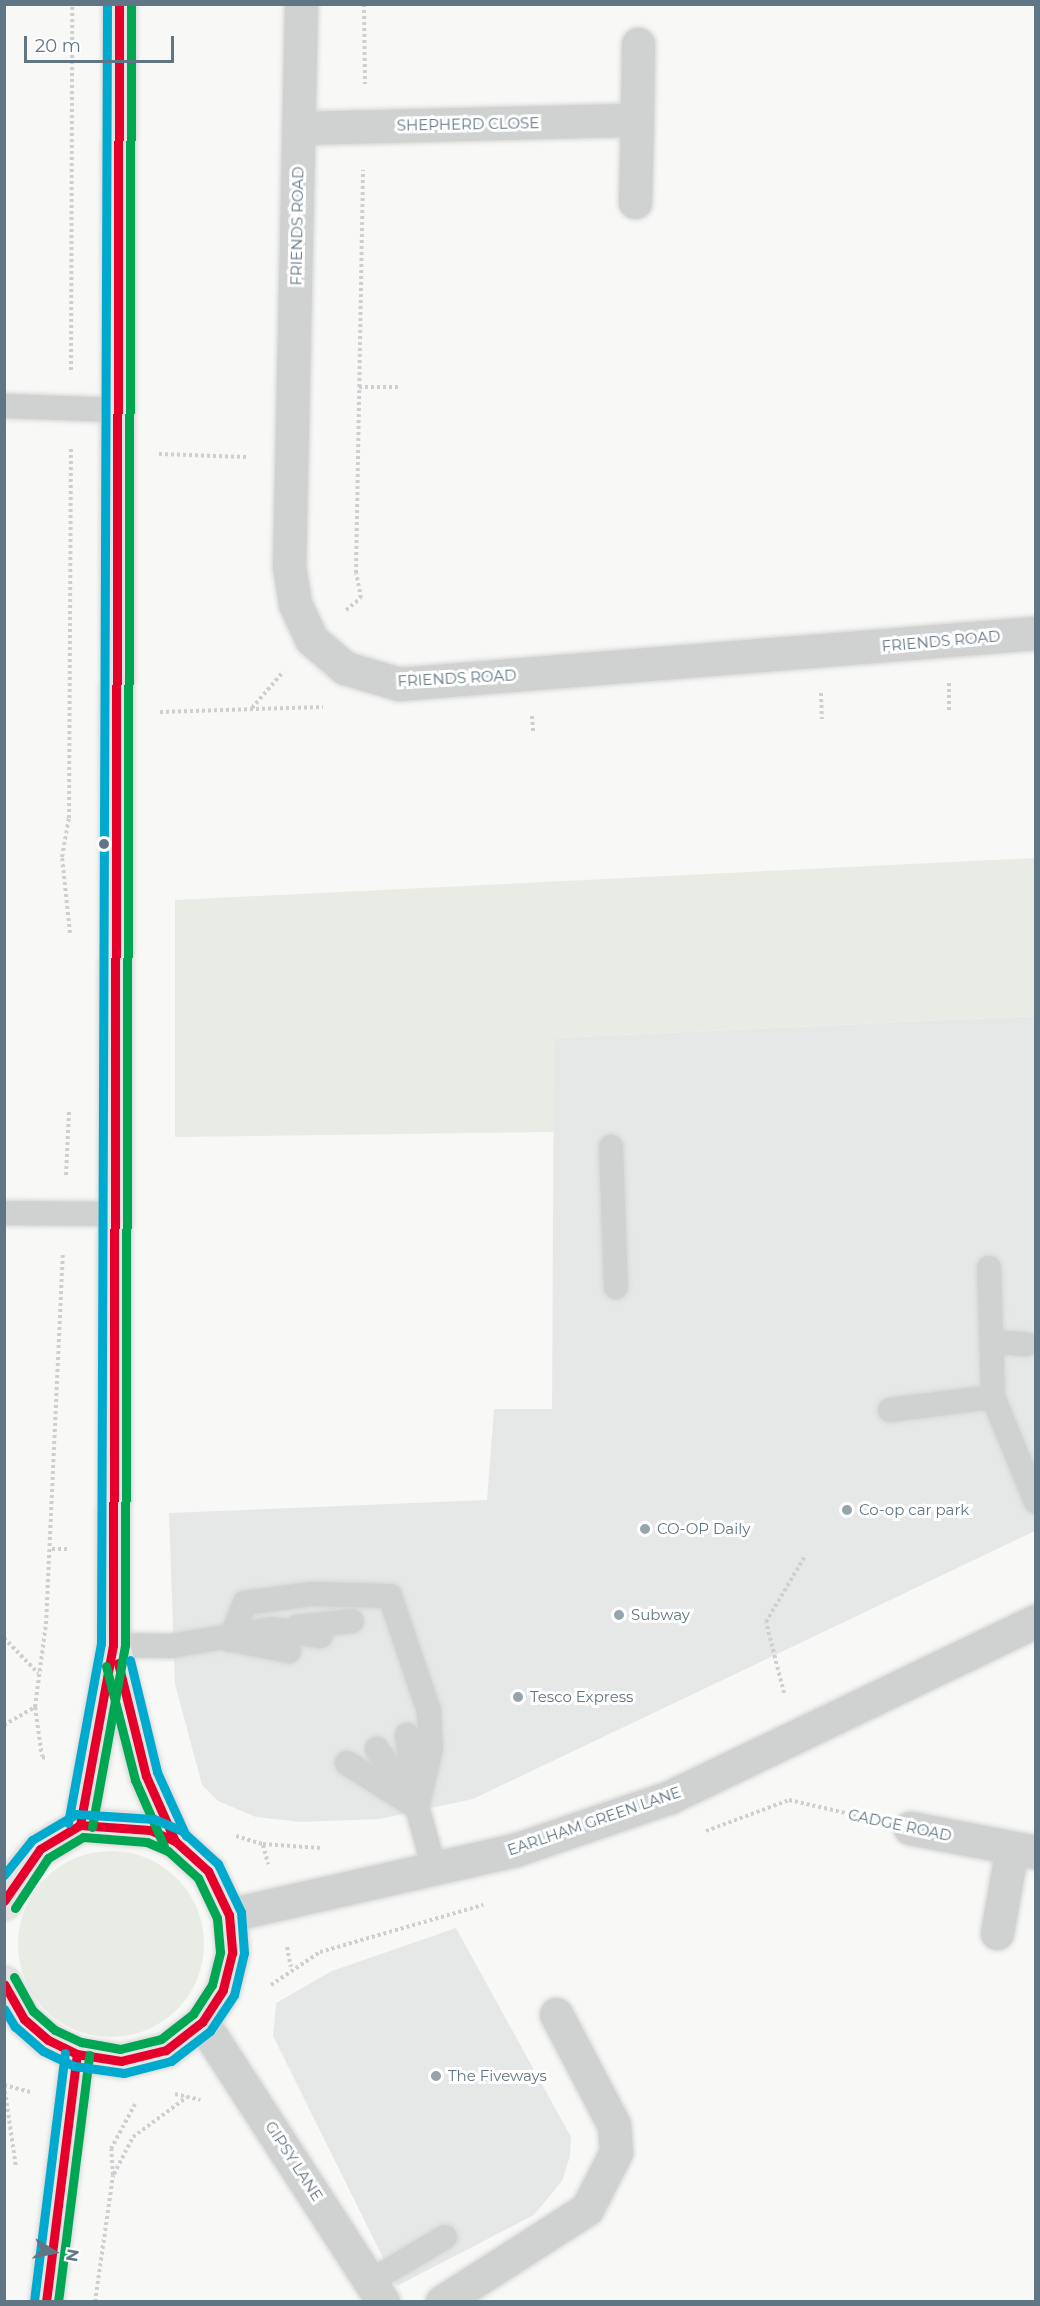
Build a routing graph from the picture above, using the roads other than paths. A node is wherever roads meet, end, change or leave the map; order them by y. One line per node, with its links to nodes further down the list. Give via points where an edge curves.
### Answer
1 (119, 4): 8 (main road)
2 (301, 4): 5 (street, FRIENDS ROAD)
3 (638, 44): 4 (street)
4 (637, 120): 5 (street, SHEPHERD CLOSE); 6 (street)
5 (299, 128): 9 (street, FRIENDS ROAD, via 289,566 295,604 311,639 345,668 399,684)
6 (635, 202)
7 (4, 406): 8 (lane)
8 (118, 410): 12 (main road)
9 (1035, 633)
10 (611, 1147): 14 (lane)
11 (4, 1213): 12 (lane, via 64,1218)
12 (115, 1214): 25 (main road)
13 (989, 1268): 15 (lane)
14 (616, 1287)
15 (995, 1342): 16 (lane); 17 (lane)
16 (1026, 1344)
17 (993, 1397): 18 (lane); 19 (lane)
18 (891, 1410)
19 (1035, 1502)
20 (351, 1621): 22 (lane)
21 (1035, 1621): 35 (street, EARLHAM GREEN LANE, via 670,1797)
22 (272, 1629): 23 (lane); 24 (lane)
23 (320, 1636)
24 (230, 1640): 25 (lane); 26 (lane); 30 (lane, via 245,1603 312,1594 390,1596 429,1711 431,1749)
25 (113, 1645): 31 (main road); 33 (main road, via 146,1776)
26 (290, 1651)
27 (407, 1735): 30 (lane)
28 (377, 1749): 30 (lane)
29 (347, 1763): 30 (lane)
30 (417, 1807): 35 (lane)
31 (80, 1825): 33 (main road, via 124,1825); 36 (main road, via 40,1850)
32 (910, 1828): 34 (street, CADGE ROAD)
33 (176, 1841): 37 (main road, via 208,1871)
34 (1024, 1850): 38 (street, CADGE ROAD)
35 (435, 1871): 37 (street, EARLHAM GREEN LANE)
36 (9, 1882)
37 (229, 1915): 41 (main road, via 232,1953 223,1990)
38 (997, 1933)
39 (4, 1983): 42 (main road, via 24,2019)
40 (556, 2014): 46 (street, via 614,2125 616,2152 587,2209)
41 (202, 2022): 42 (main road, via 166,2050 122,2061); 44 (street, GIPSY LANE)
42 (77, 2055): 45 (main road)
43 (445, 2237): 44 (lane)
44 (377, 2291)
45 (46, 2301)
46 (442, 2301)

